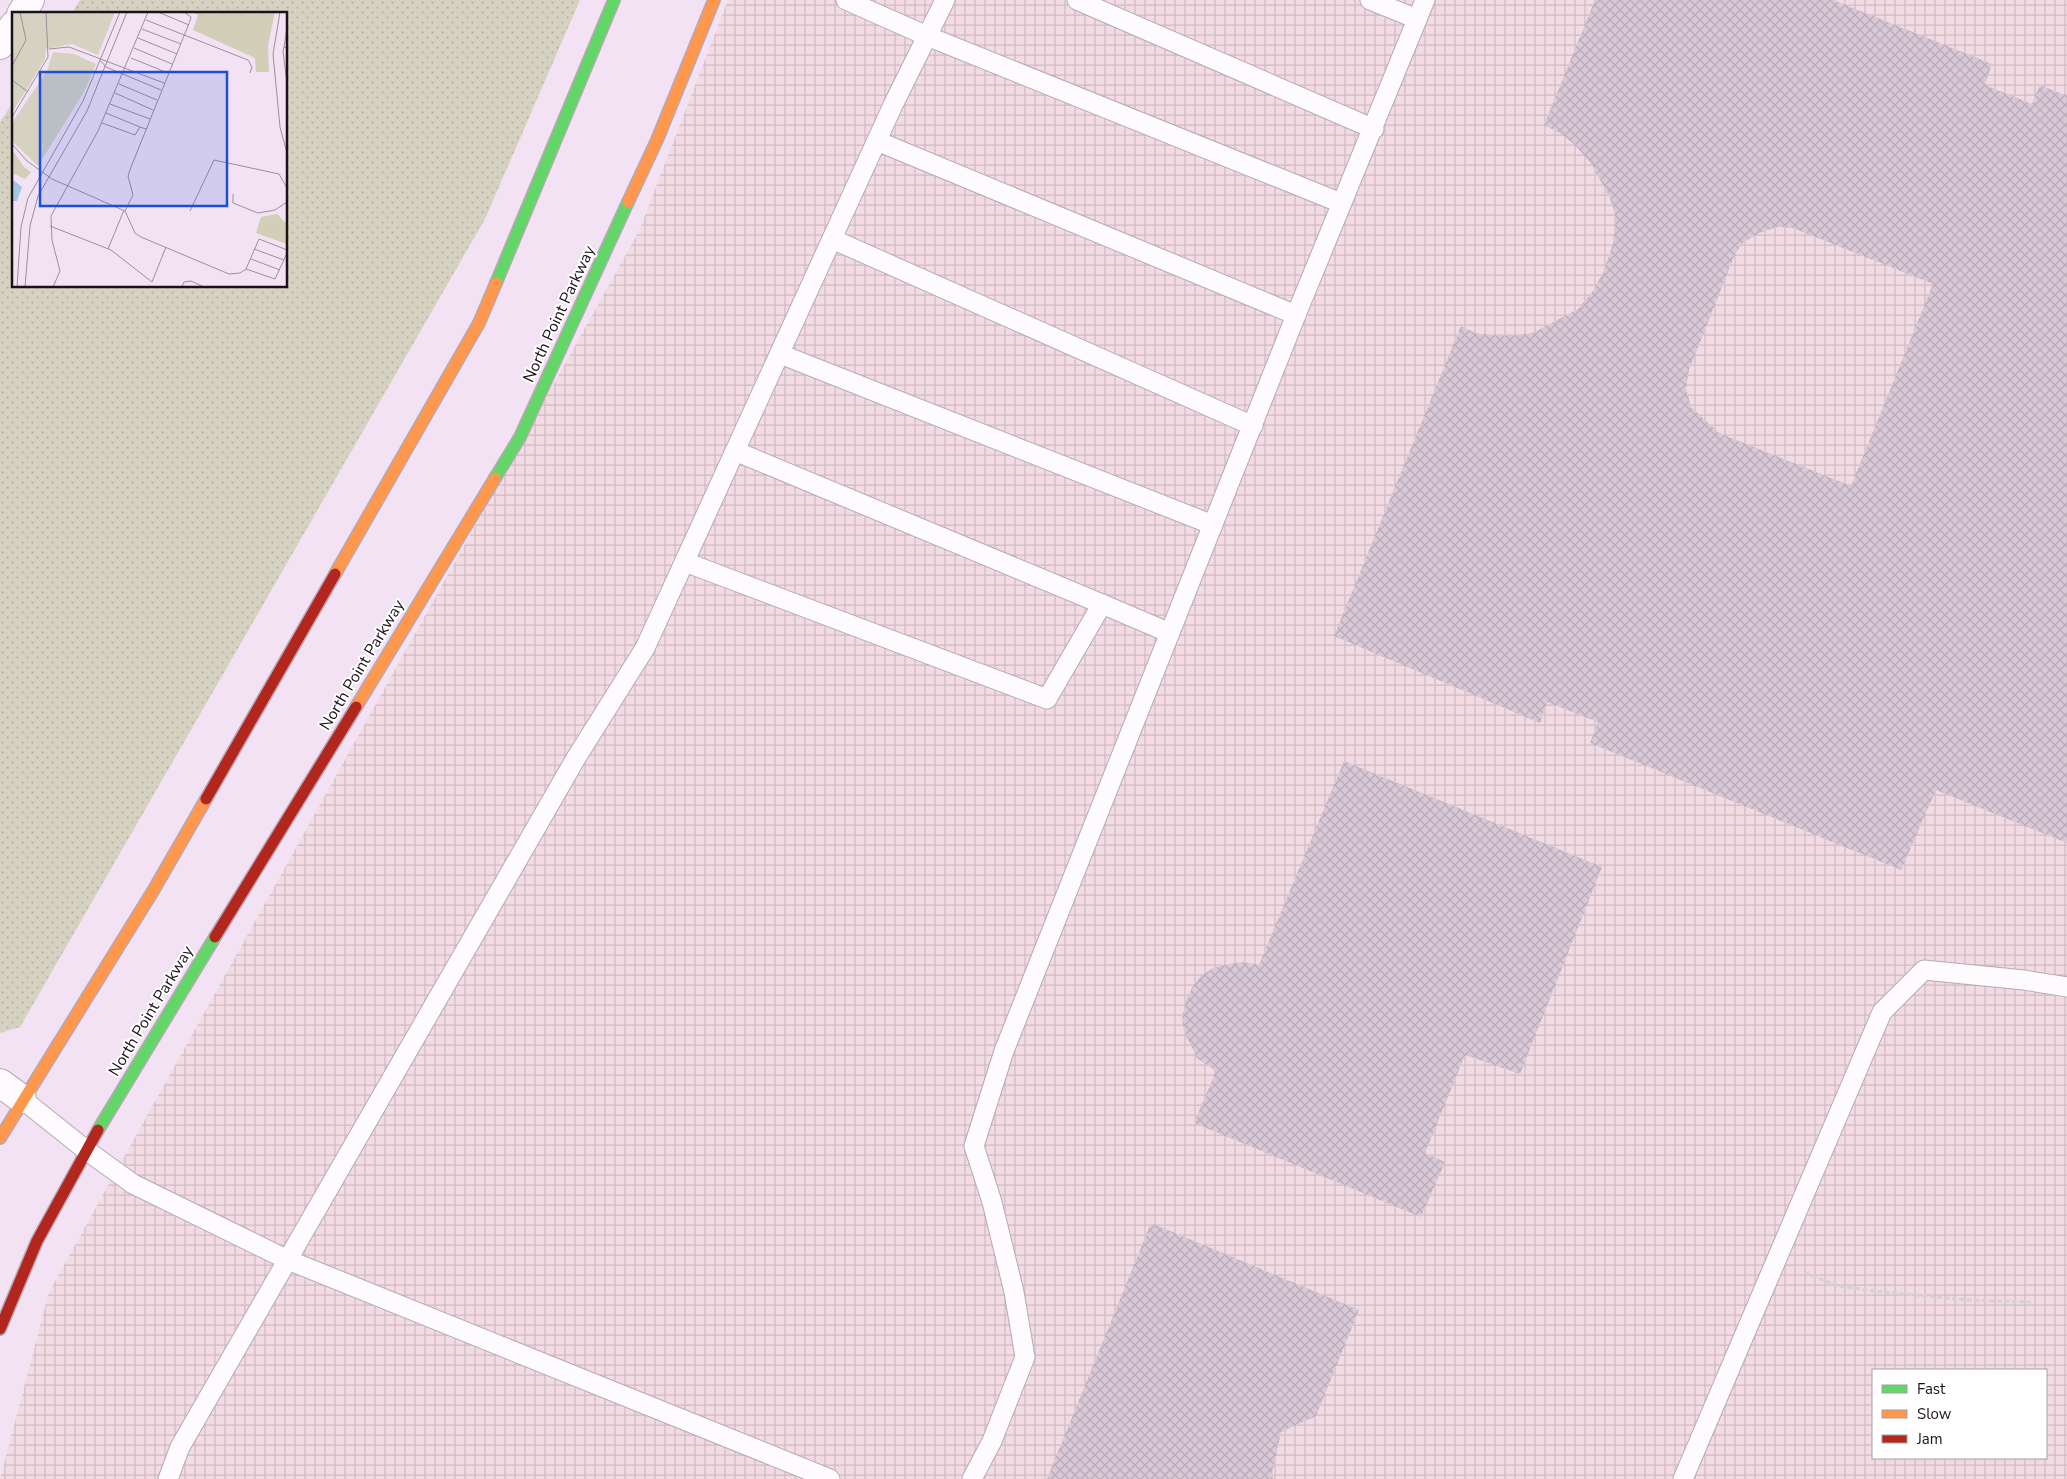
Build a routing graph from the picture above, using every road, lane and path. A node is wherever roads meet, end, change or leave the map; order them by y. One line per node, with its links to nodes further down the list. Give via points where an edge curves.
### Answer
1 (30, 0): 9 (street)
2 (614, 0): 28 (street, via 479,323 153,891)
3 (714, 0): 30 (street, North Point Parkway, via 657,140 520,437)
4 (846, 0): 12 (lane)
5 (945, 0): 12 (lane)
6 (1077, 0): 14 (lane)
7 (1370, 0): 10 (lane)
8 (1425, 0): 10 (lane)
9 (22, 12)
10 (1417, 19): 14 (lane)
11 (12, 28): 13 (street)
12 (927, 36): 15 (lane); 16 (lane)
13 (0, 45)
14 (1374, 129): 16 (lane)
15 (877, 141): 17 (lane); 18 (lane)
16 (1341, 202): 18 (lane)
17 (832, 239): 19 (lane); 20 (lane)
18 (1296, 315): 20 (lane)
19 (780, 354): 21 (lane); 22 (lane)
20 (1252, 426): 22 (lane)
21 (735, 452): 23 (lane); 24 (lane)
22 (1213, 525): 25 (lane)
23 (685, 562): 24 (lane, via 1047,699); 31 (lane, via 645,648 576,758)
24 (1102, 604): 25 (lane)
25 (1170, 633): 37 (lane, via 1004,1051 974,1146 992,1202 1014,1292 1025,1358 992,1441)
26 (2067, 987): 38 (lane, via 1924,970 1882,1012)
27 (0, 1083): 28 (street)
28 (22, 1099): 29 (street); 30 (lane)
29 (0, 1138)
30 (86, 1150): 31 (lane, via 133,1184); 34 (street, North Point Parkway, via 38,1241)
31 (288, 1260): 35 (lane, via 180,1447); 36 (lane)
32 (1799, 1271): 33 (path, via 1839,1286 1874,1291)
33 (2031, 1302)
34 (0, 1329)
35 (168, 1479)
36 (830, 1479)
37 (972, 1479)
38 (1683, 1479)

